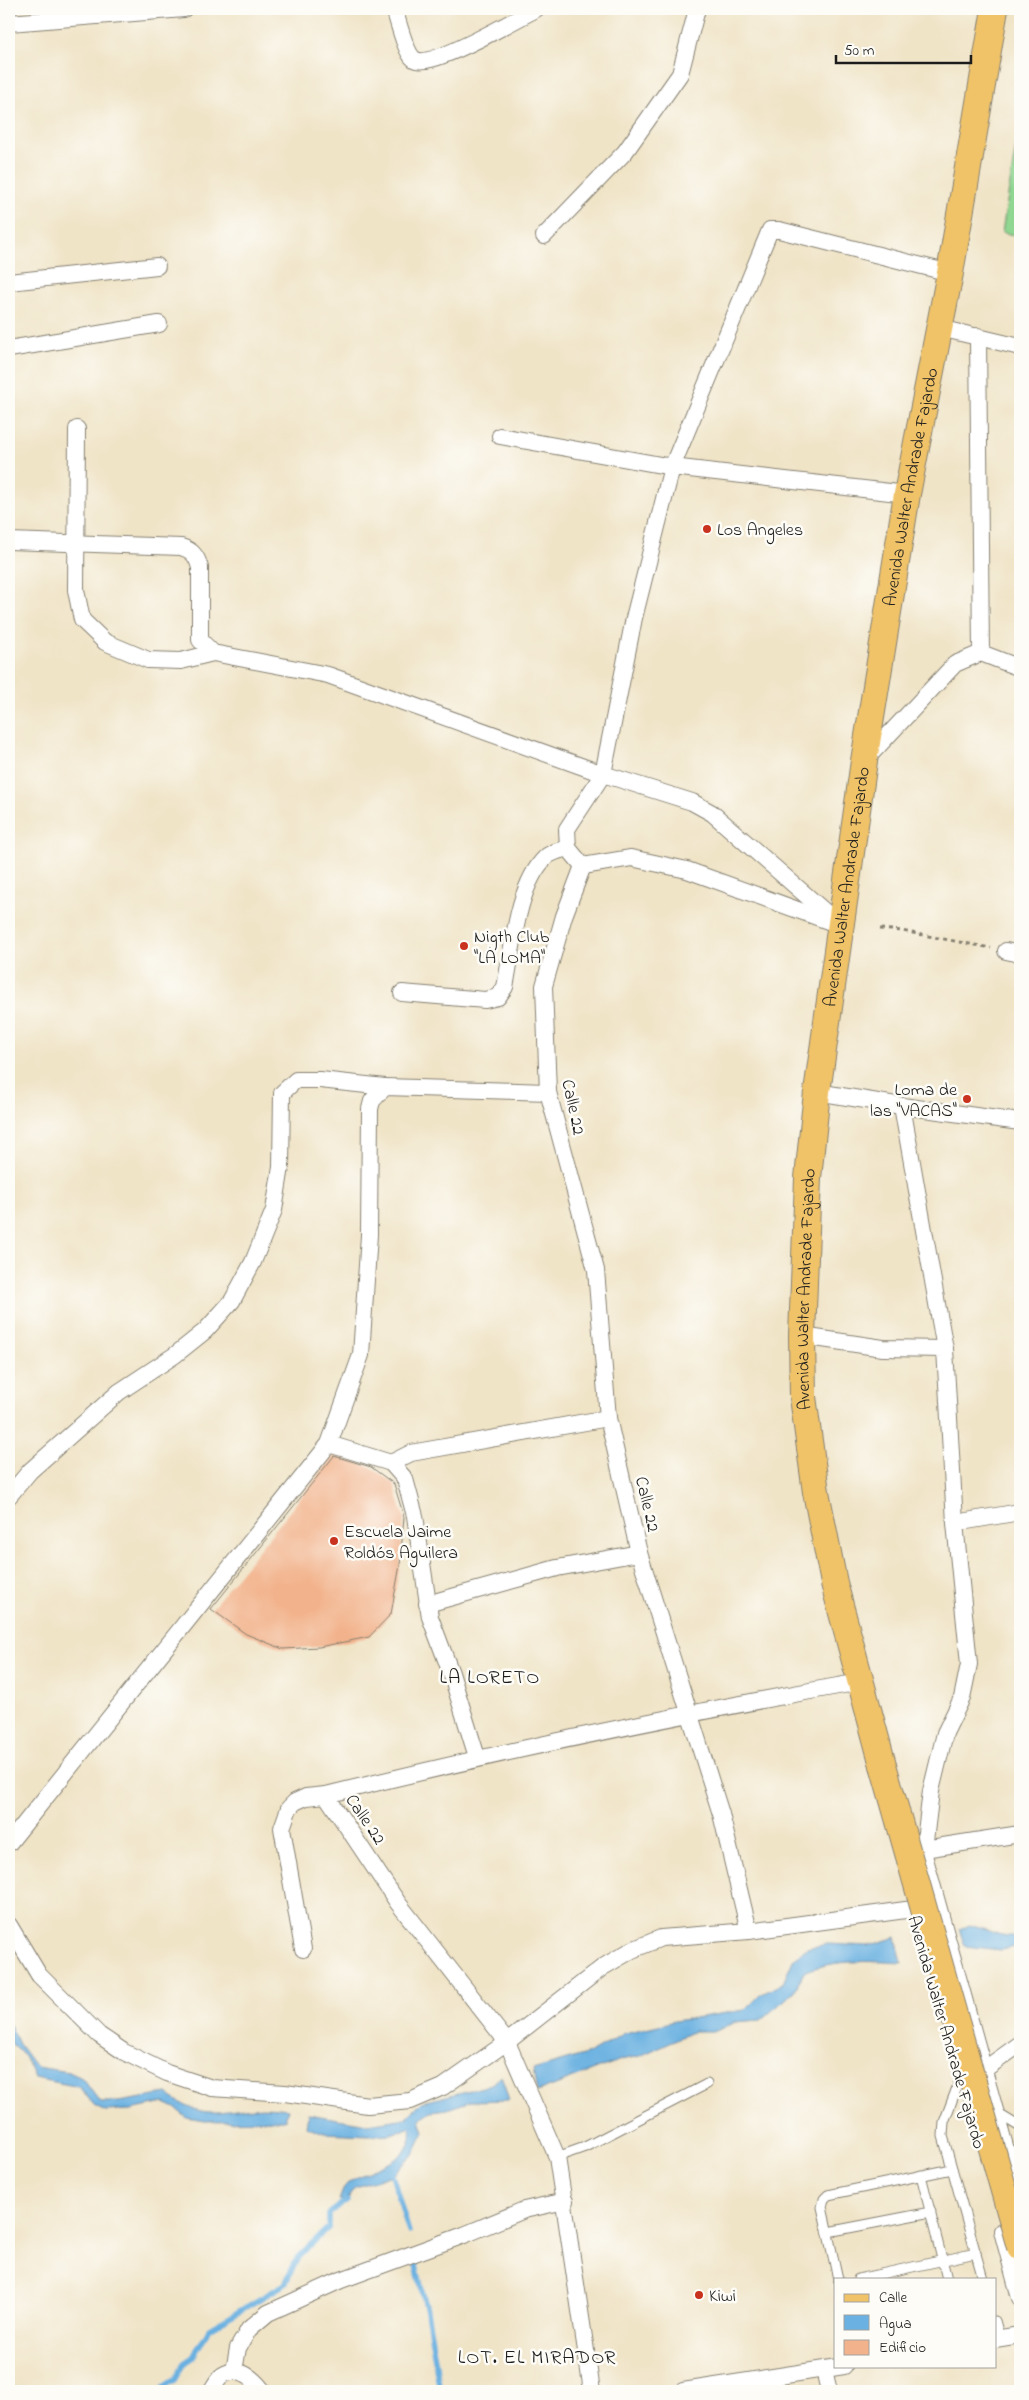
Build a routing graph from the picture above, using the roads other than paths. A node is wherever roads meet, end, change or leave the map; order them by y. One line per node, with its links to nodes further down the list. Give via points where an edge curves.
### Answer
1 (184, 9): 6 (street)
2 (394, 9): 3 (street, via 409,53 422,61 445,56)
3 (536, 9)
4 (697, 9): 7 (street, via 680,74 625,152)
5 (995, 9): 9 (main road, Avenida Walter Andrade Fajardo)
6 (9, 23)
7 (544, 236)
8 (157, 266): 10 (street)
9 (950, 273): 12 (main road, Avenida Walter Andrade Fajardo); 18 (street, via 770,230)
10 (9, 282)
11 (159, 324): 15 (street)
12 (940, 328): 13 (street); 19 (main road, Avenida Walter Andrade Fajardo)
13 (978, 336): 14 (street); 23 (street)
14 (1020, 347)
15 (9, 349)
16 (77, 429): 21 (street)
17 (500, 436): 18 (street)
18 (672, 467): 19 (street); 26 (street, via 634,618)
19 (907, 494): 25 (main road, Avenida Walter Andrade Fajardo)
20 (9, 541): 21 (street)
21 (76, 542): 22 (street, via 76,590 82,620 105,642 148,660 181,661); 22 (street, via 188,549 197,558 200,568 200,640)
22 (213, 653): 26 (street, via 328,675)
23 (981, 653): 24 (street); 25 (street, via 955,664)
24 (1020, 668)
25 (864, 761): 29 (main road, Avenida Walter Andrade Fajardo)
26 (603, 774): 27 (street, via 567,828); 29 (street, via 692,802 712,813)
27 (568, 848): 28 (street); 30 (street, via 548,855 535,870 522,902 505,987 498,997 485,1000)
28 (583, 866): 29 (street, via 631,858 687,870); 32 (street, Calle 22, via 564,916 544,986)
29 (840, 925): 33 (main road, Avenida Walter Andrade Fajardo)
30 (402, 993)
31 (385, 1087): 32 (street); 39 (street, via 372,1101 370,1109 369,1235 361,1355); 41 (street, via 296,1080 282,1093 281,1167 274,1210 253,1262 232,1301 198,1337 119,1392 30,1471)
32 (548, 1092): 38 (street, Calle 22, via 596,1270)
33 (817, 1092): 34 (street); 36 (main road, Avenida Walter Andrade Fajardo, via 808,1178)
34 (902, 1106): 35 (street); 37 (street)
35 (1020, 1122)
36 (802, 1336): 37 (street, via 883,1348); 46 (main road, Avenida Walter Andrade Fajardo, via 803,1397 816,1492 834,1583)
37 (945, 1349): 43 (street)
38 (608, 1418): 40 (street, via 411,1453); 44 (street, Calle 22)
39 (329, 1444): 40 (street); 52 (street)
40 (391, 1463): 45 (street, via 405,1479 416,1516)
41 (9, 1496)
42 (1020, 1512): 43 (street)
43 (955, 1523): 53 (street, via 969,1664 962,1698 945,1733 930,1791)
44 (639, 1553): 45 (street, via 557,1568); 47 (street, Calle 22)
45 (427, 1604): 48 (street)
46 (860, 1682): 47 (street, Calle 22); 49 (main road, Avenida Walter Andrade Fajardo)
47 (688, 1712): 48 (street, Calle 22); 56 (street, via 721,1814)
48 (477, 1757): 50 (street, Calle 22)
49 (883, 1765): 53 (street, Avenida Walter Andrade Fajardo); 54 (street, Avenida Walter Andrade Fajardo, via 896,1853); 74 (main road, Avenida Walter Andrade Fajardo, bridge)
50 (326, 1795): 57 (street, via 294,1802 282,1828); 58 (street, Calle 22, via 398,1903)
51 (1020, 1834): 53 (street)
52 (9, 1843)
53 (924, 1849): 60 (street, Avenida Walter Andrade Fajardo)
54 (913, 1909): 56 (street); 61 (street, Avenida Walter Andrade Fajardo)
55 (9, 1925): 58 (street, via 39,1975 99,2035 124,2052 167,2073 212,2088 286,2093 368,2105 410,2101 443,2087)
56 (749, 1931): 58 (street, via 661,1938 632,1950 603,1967)
57 (303, 1950)
58 (506, 2042): 65 (street, Calle 22)
59 (1020, 2044): 60 (street)
60 (985, 2069): 61 (street); 63 (street, Avenida Walter Andrade Fajardo)
61 (961, 2077): 67 (lane, via 944,2122 943,2136); 72 (street, Avenida Walter Andrade Fajardo)
62 (707, 2084): 65 (lane, via 585,2147)
63 (997, 2113): 64 (lane); 66 (street, Avenida Walter Andrade Fajardo)
64 (1020, 2127)
65 (557, 2156): 70 (street, Calle 22)
66 (1015, 2157): 69 (street, Avenida Walter Andrade Fajardo)
67 (952, 2169): 68 (lane); 75 (lane)
68 (921, 2175): 71 (lane); 73 (lane, via 828,2195 822,2206)
69 (1020, 2200)
70 (565, 2201): 86 (street, via 524,2210 341,2280 268,2313 249,2329 238,2348); 89 (street, Calle 22)
71 (931, 2212): 73 (lane); 76 (lane)
72 (1001, 2227): 74 (street); 81 (street, Avenida Walter Andrade Fajardo)
73 (828, 2232): 77 (lane)
74 (1020, 2247)
75 (976, 2253): 76 (lane); 80 (lane)
76 (943, 2261): 78 (lane); 79 (lane)
77 (838, 2278)
78 (863, 2278)
79 (947, 2278)
80 (983, 2278)
81 (1020, 2298)
82 (1020, 2335): 83 (street)
83 (998, 2339)
84 (834, 2368): 85 (street)
85 (824, 2370): 90 (street); 91 (street)
86 (234, 2371): 87 (street, via 222,2376); 88 (street, via 252,2377)
87 (210, 2391)
88 (262, 2391)
89 (592, 2391)
90 (683, 2391)
91 (829, 2391)

